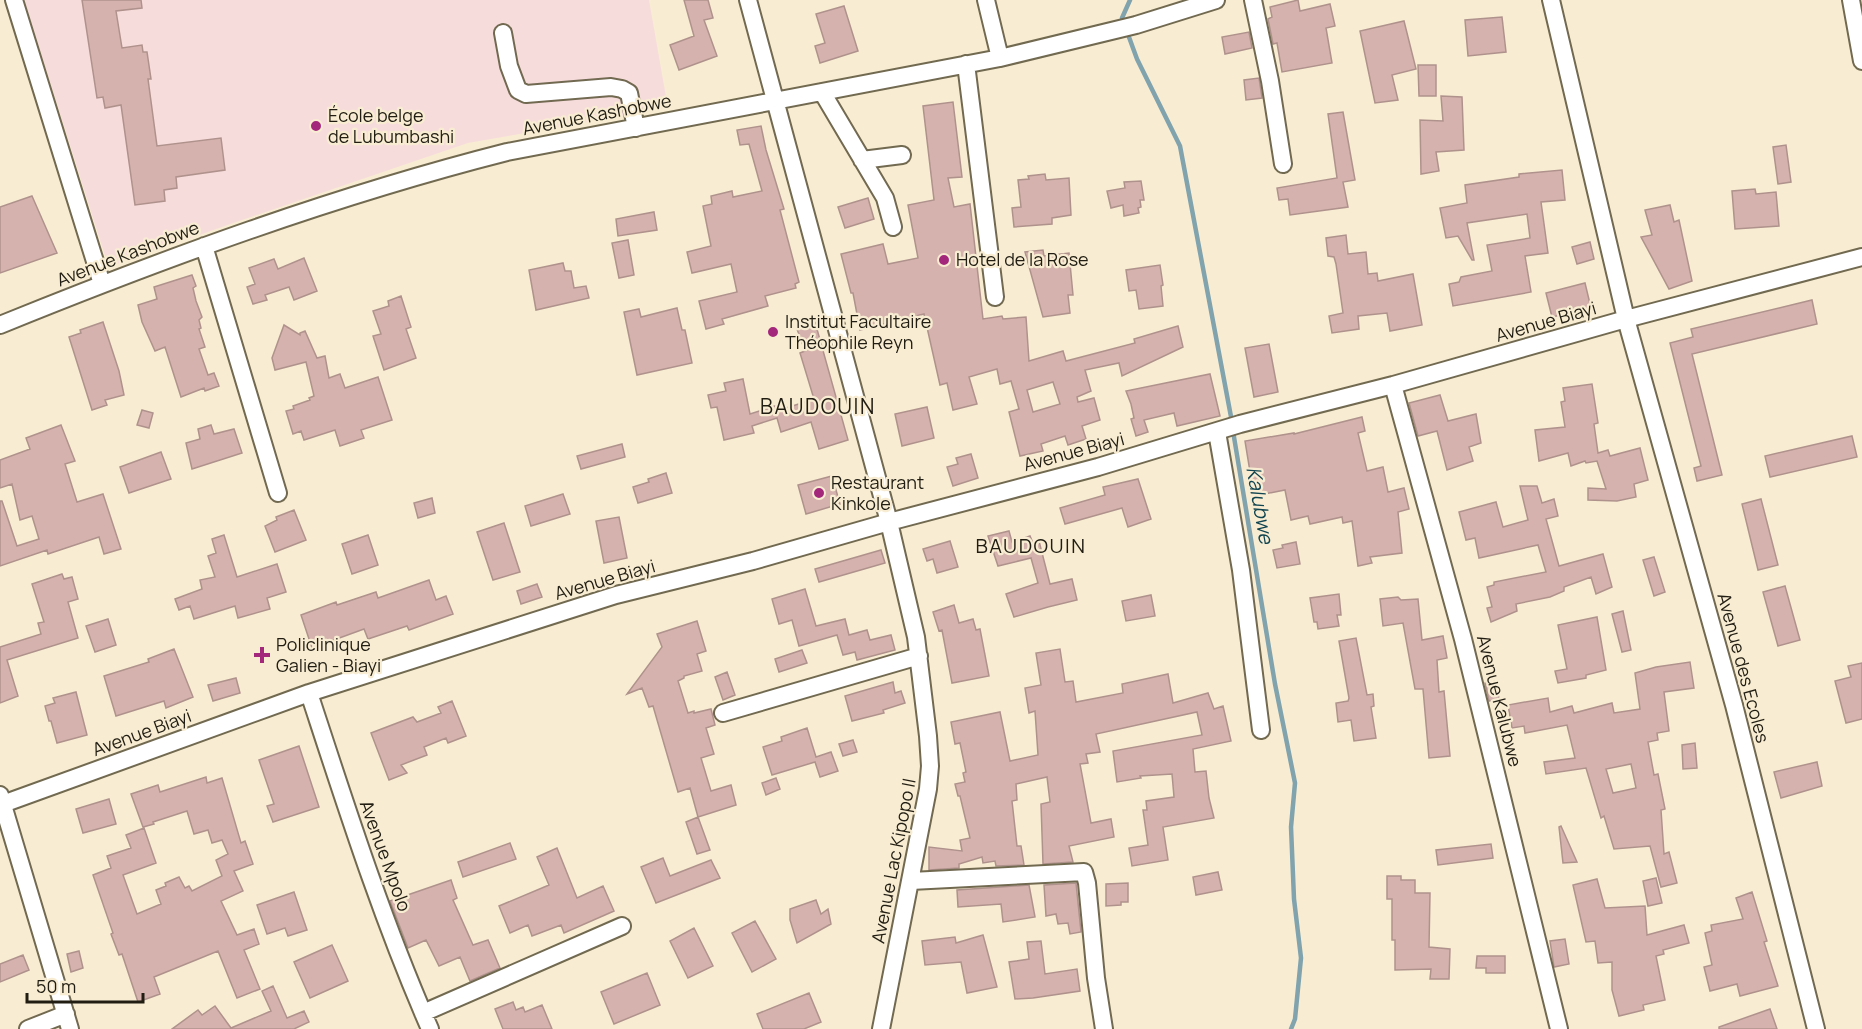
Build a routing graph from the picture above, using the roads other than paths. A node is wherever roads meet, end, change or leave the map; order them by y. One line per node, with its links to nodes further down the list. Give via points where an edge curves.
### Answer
1 (14, 0): 21 (street)
2 (748, 0): 13 (street, Avenue Lac Kipopo II)
3 (986, 0): 9 (street)
4 (1216, 0): 9 (street, Avenue Kashobwe, via 1129,27)
5 (1253, 0): 17 (street)
6 (1551, 0): 23 (street, Avenue des Ecoles)
7 (1851, 0): 10 (street)
8 (503, 33): 14 (street, via 518,90 526,94 622,89 629,93)
9 (1000, 58): 11 (street, Avenue Kashobwe)
10 (1862, 61)
11 (966, 64): 12 (street, Avenue Kashobwe); 22 (street)
12 (822, 92): 13 (street, Avenue Kashobwe); 16 (street)
13 (776, 101): 14 (street, Avenue Kashobwe); 28 (street, Avenue Lac Kipopo II)
14 (636, 128): 19 (street, Avenue Kashobwe, via 459,164)
15 (902, 155): 16 (street)
16 (862, 160): 18 (street, via 885,198)
17 (1283, 164)
18 (893, 227)
19 (204, 246): 21 (street, Avenue Kashobwe); 27 (street)
20 (1862, 257): 23 (street, Avenue Biayi)
21 (102, 284): 24 (street, Avenue Kashobwe)
22 (995, 297)
23 (1626, 319): 25 (street, Avenue Biayi); 43 (street, Avenue des Ecoles, via 1734,705)
24 (0, 326)
25 (1393, 386): 26 (street, Avenue Biayi); 42 (street, Avenue Kalubwe, via 1466,650)
26 (1229, 428): 28 (street, Avenue Biayi); 32 (street, via 1240,570)
27 (278, 493)
28 (889, 522): 29 (street, Avenue Lac Kipopo II); 30 (street, Avenue Biayi, via 607,598)
29 (919, 656): 31 (street); 34 (street, Avenue Lac Kipopo II, via 930,766)
30 (309, 693): 33 (street, Avenue Biayi); 36 (street, Avenue Mpolo, via 359,846)
31 (723, 713)
32 (1261, 730)
33 (1, 801): 37 (street)
34 (911, 880): 40 (street, Avenue Lac Kipopo II); 41 (street, via 1084,872)
35 (622, 927): 36 (street)
36 (423, 1013): 39 (street, Avenue Mpolo)
37 (68, 1021): 38 (street)
38 (28, 1029)
39 (430, 1029)
40 (881, 1029)
41 (1104, 1029)
42 (1558, 1029)
43 (1816, 1029)

